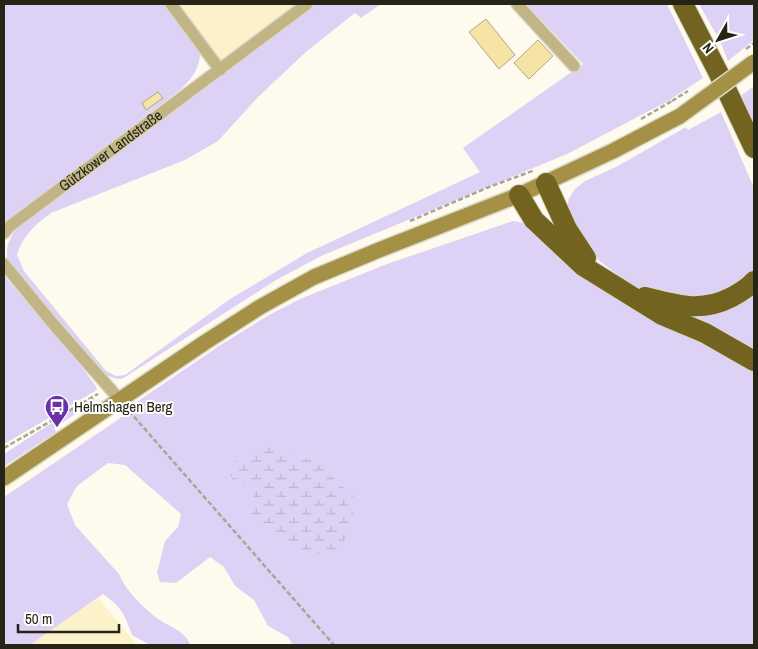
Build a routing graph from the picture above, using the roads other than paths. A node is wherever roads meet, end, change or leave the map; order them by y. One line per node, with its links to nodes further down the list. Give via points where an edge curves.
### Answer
1 (171, 4): 7 (street)
2 (307, 4): 7 (street, Gützkower Landstraße)
3 (517, 4): 6 (street)
4 (683, 4): 8 (highway)
5 (754, 62): 9 (main road, bridge, via 680,116)
6 (574, 66)
7 (220, 70): 11 (street, Gützkower Landstraße)
8 (754, 148)
9 (546, 183): 10 (main road); 13 (highway, via 563,222 578,246)
10 (519, 195): 13 (highway, via 534,220 582,266); 17 (main road, via 314,277 260,307)
11 (4, 233)
12 (4, 264): 17 (street)
13 (608, 281): 15 (highway)
14 (754, 281): 15 (highway, via 728,299 704,306 690,307)
15 (625, 292): 16 (highway, via 662,315 705,333)
16 (754, 361)
17 (120, 400): 18 (main road)
18 (4, 478)

